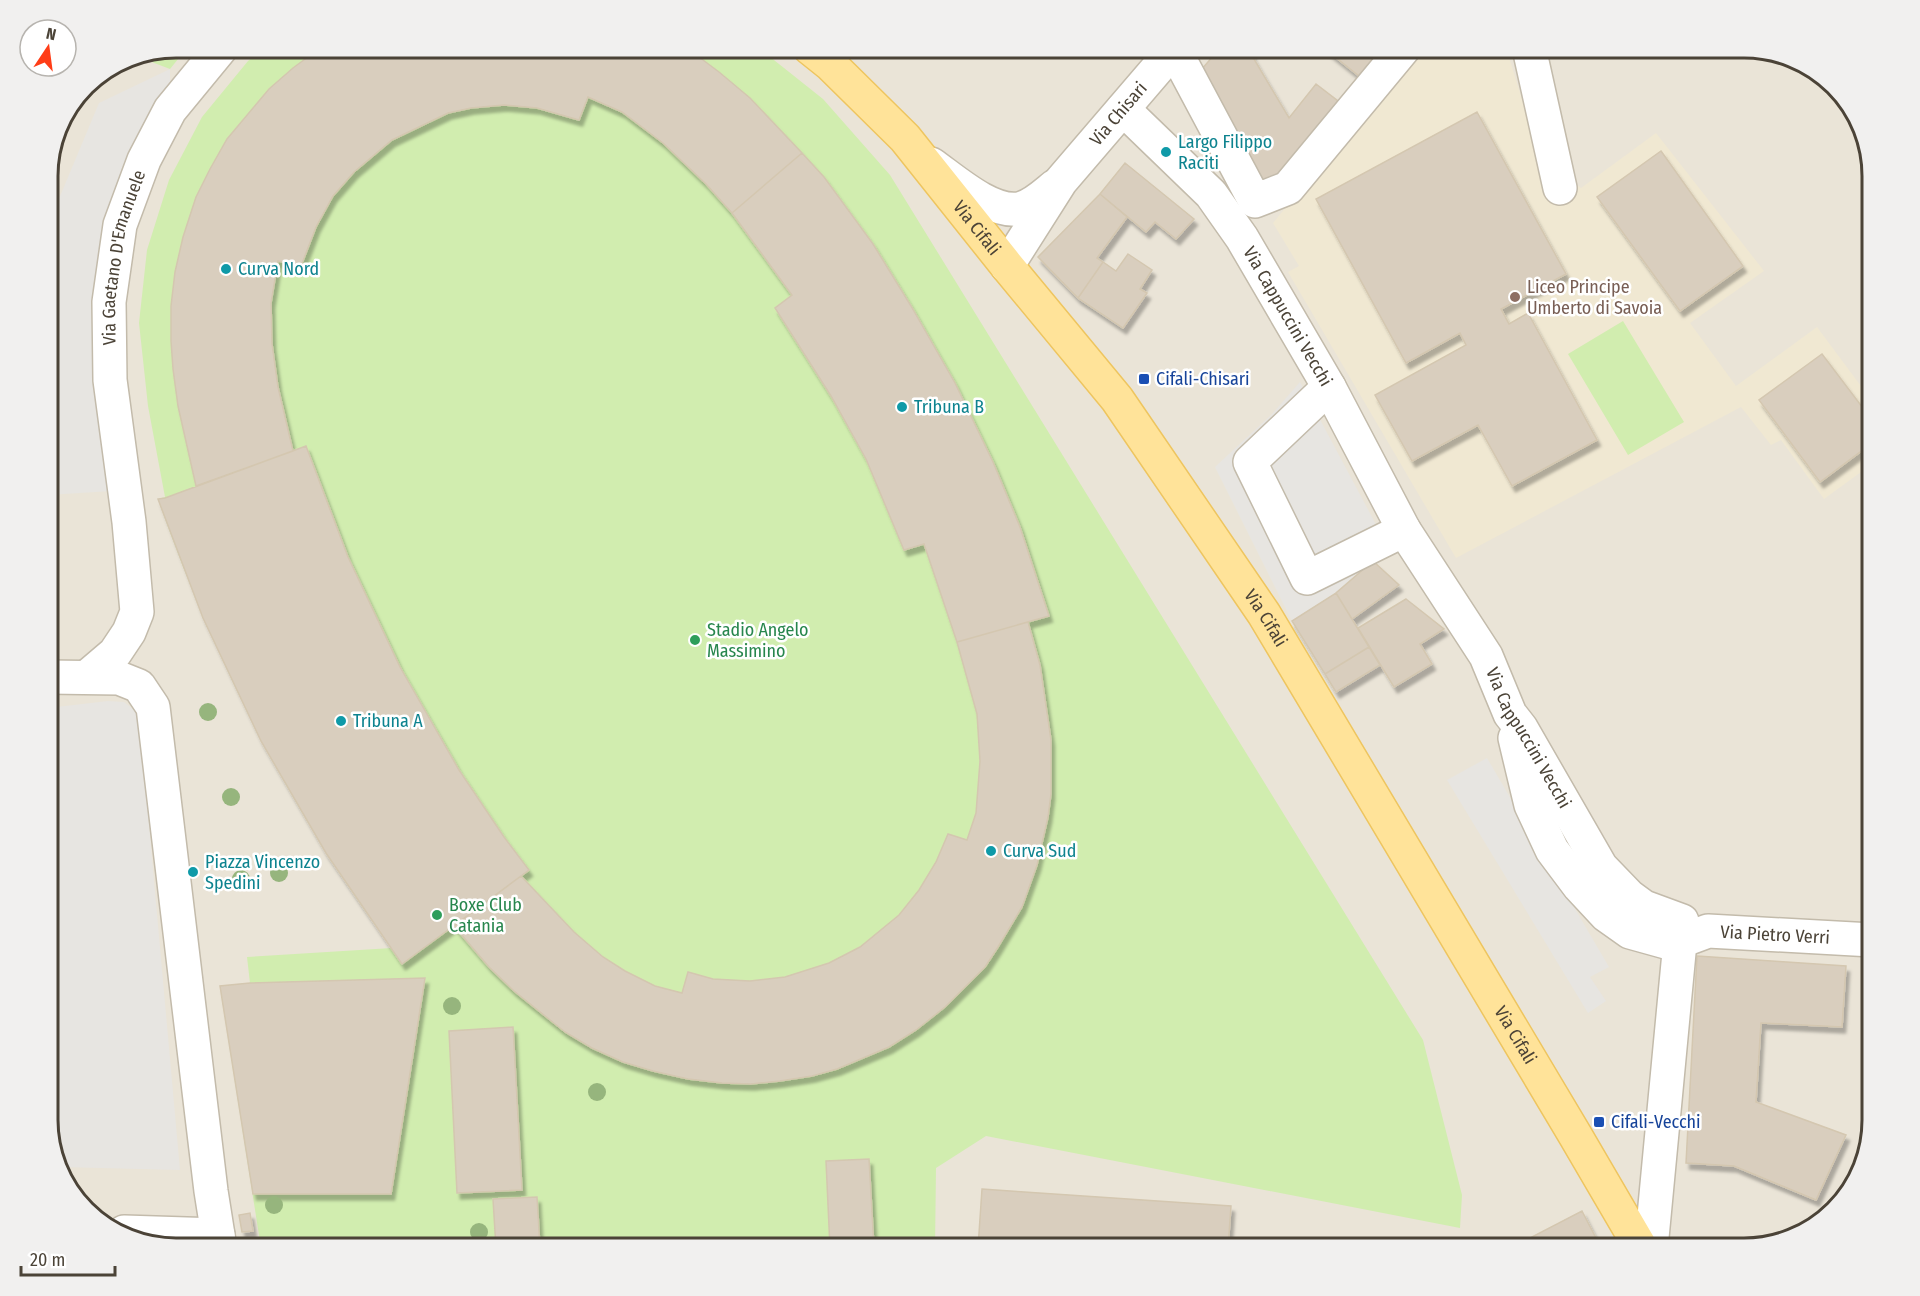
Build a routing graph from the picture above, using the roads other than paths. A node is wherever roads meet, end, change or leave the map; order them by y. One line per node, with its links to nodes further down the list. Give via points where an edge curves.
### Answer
1 (212, 58): 14 (street, Via Gaetano D'Emanuele, via 170,110 144,160 120,225 109,302 110,380 137,612 115,653)
2 (822, 58): 8 (main road, Via Cifali)
3 (1167, 58): 7 (street, Via Chisari)
4 (1180, 58): 5 (street, via 1255,201 1288,188)
5 (1396, 58)
6 (1531, 58): 10 (street)
7 (1123, 109): 9 (street, Via Chisari); 12 (street, Via Cappuccini Vecchi, via 1211,194 1242,238)
8 (922, 157): 9 (street, via 975,195 1007,208 1020,209 1031,204); 11 (main road, Via Cifali)
9 (1061, 181): 11 (street)
10 (1560, 189)
11 (1007, 266): 21 (main road, Via Cifali, via 1117,399 1264,614)
12 (1329, 387): 13 (street, Via Cappuccini Vecchi); 13 (street, via 1250,462 1307,578)
13 (1404, 530): 17 (street, Via Cappuccini Vecchi, via 1486,656 1510,714 1531,805 1552,850 1606,915 1630,932 1666,942)
14 (88, 676): 15 (street); 20 (street, via 119,678 139,686 153,707)
15 (59, 677)
16 (1862, 939): 17 (street, Via Pietro Verri, via 1708,931)
17 (1681, 941): 22 (street)
18 (152, 1235): 19 (street)
19 (187, 1238)
20 (219, 1238)
21 (1635, 1238)
22 (1651, 1238)

